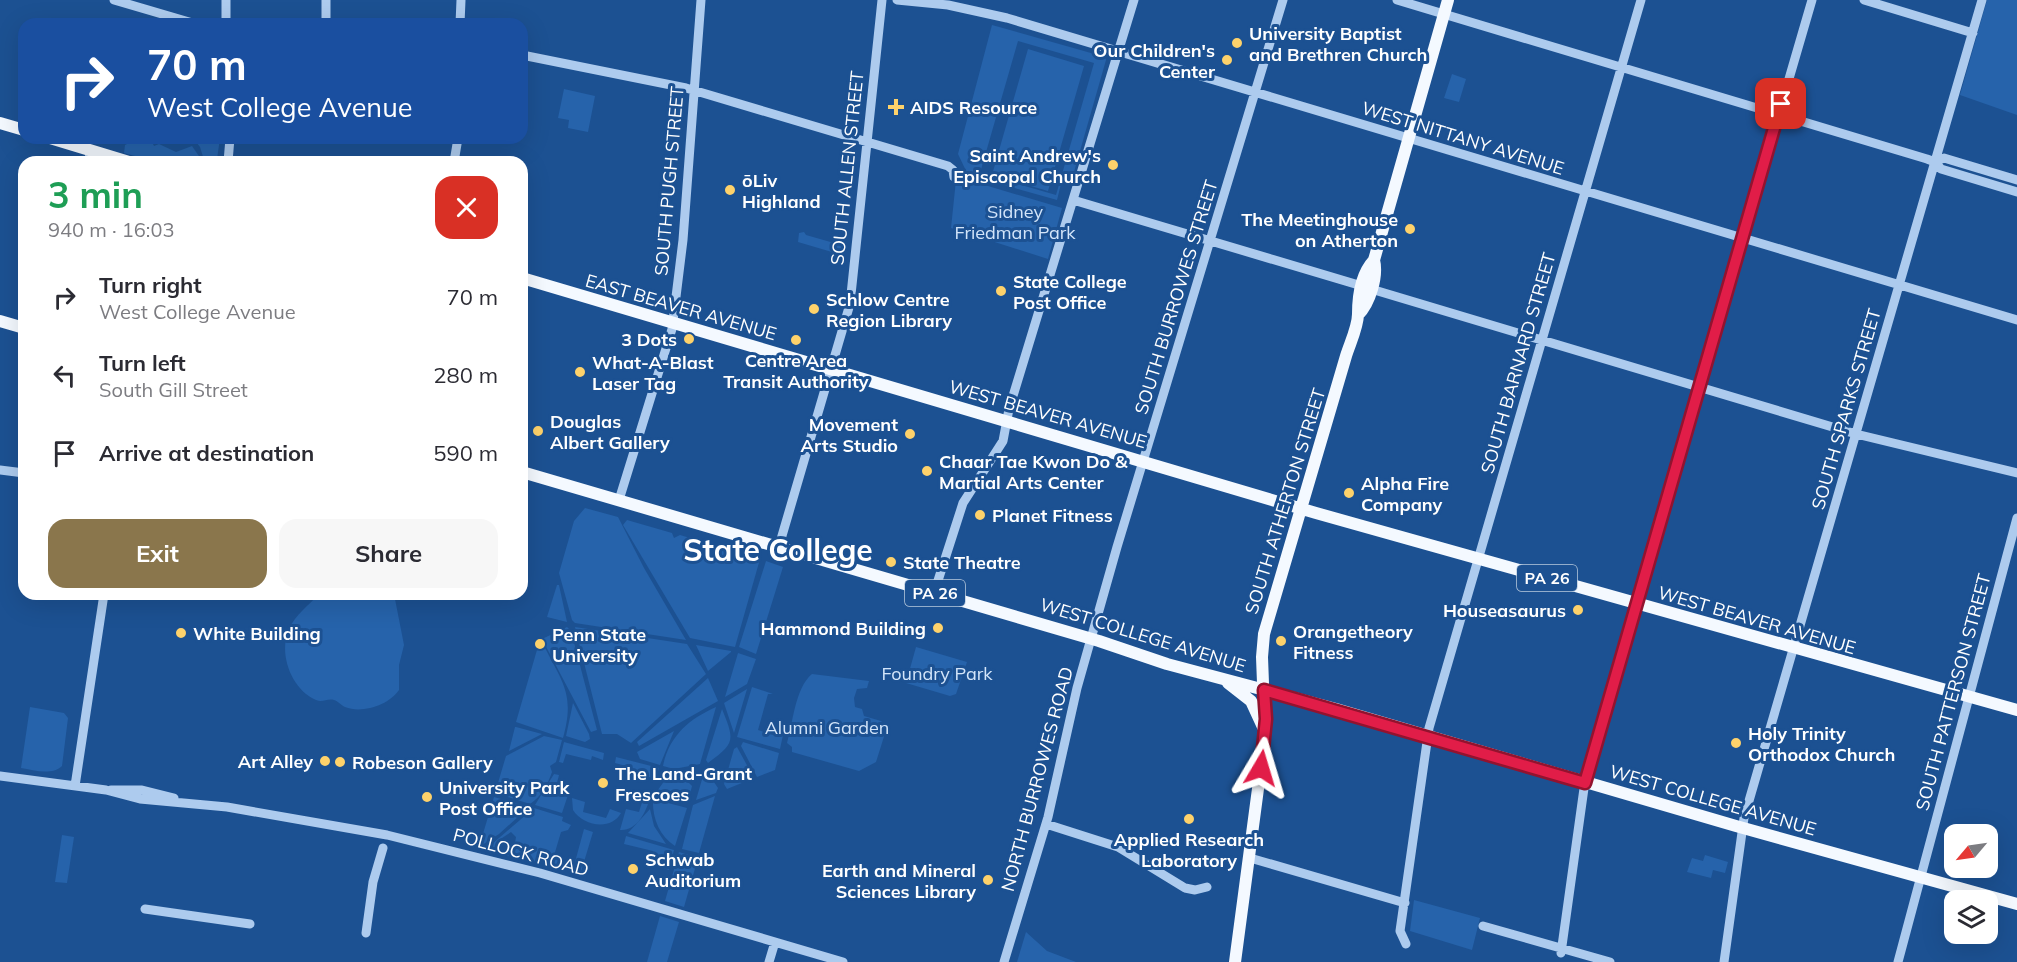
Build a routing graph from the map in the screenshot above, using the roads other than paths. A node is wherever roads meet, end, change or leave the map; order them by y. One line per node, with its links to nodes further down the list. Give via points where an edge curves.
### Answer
1 (114, 0): 17 (street)
2 (226, 0): 18 (street)
3 (326, 0): 19 (street)
4 (461, 0): 20 (street)
5 (701, 0): 25 (street, SOUTH PUGH STREET)
6 (882, 0): 31 (street, SOUTH ALLEN STREET)
7 (897, 0): 22 (street, WEST NITTANY AVENUE, via 993,14)
8 (1134, 0): 22 (street)
9 (1283, 0): 26 (street, SOUTH BURROWES STREET)
10 (1397, 0): 16 (street)
11 (1448, 0): 16 (main road, SOUTH ATHERTON STREET)
12 (1641, 0): 24 (street, SOUTH BARNARD STREET)
13 (1812, 0): 27 (street)
14 (1864, 0): 21 (street)
15 (1983, 0): 21 (street, SOUTH SPARKS STREET)
16 (1444, 14): 24 (street); 30 (main road, SOUTH ATHERTON STREET)
17 (176, 18)
18 (226, 18)
19 (326, 18)
20 (460, 18)
21 (1973, 33): 34 (street, SOUTH SPARKS STREET)
22 (1118, 51): 26 (street, WEST NITTANY AVENUE); 39 (street)
23 (528, 56): 25 (street)
24 (1622, 67): 27 (street); 37 (street, SOUTH BARNARD STREET)
25 (693, 90): 31 (street); 47 (street, SOUTH PUGH STREET)
26 (1256, 92): 30 (street, WEST NITTANY AVENUE); 41 (street, SOUTH BURROWES STREET)
27 (1778, 115): 34 (street); 40 (street)
28 (0, 123): 29 (main road)
29 (18, 128)
30 (1408, 138): 37 (street, WEST NITTANY AVENUE); 44 (main road, SOUTH ATHERTON STREET, via 1374,260 1366,270)
31 (866, 140): 35 (street, via 948,166); 50 (street, SOUTH ALLEN STREET, via 850,300)
32 (63, 144): 33 (main road)
33 (89, 156)
34 (1935, 162): 36 (street, via 1944,158); 38 (street, via 1941,169); 43 (street, SOUTH SPARKS STREET)
35 (954, 177)
36 (2017, 180)
37 (1585, 192): 40 (street, WEST NITTANY AVENUE); 49 (street, SOUTH BARNARD STREET)
38 (2017, 192)
39 (1073, 200): 41 (street); 52 (street)
40 (1742, 239): 43 (street, WEST NITTANY AVENUE); 51 (street)
41 (1210, 241): 44 (street); 54 (street, SOUTH BURROWES STREET)
42 (528, 280): 47 (main road, EAST BEAVER AVENUE / PA 26)
43 (1899, 285): 45 (street, WEST NITTANY AVENUE); 53 (street, SOUTH SPARKS STREET)
44 (1366, 288): 49 (street); 60 (main road, SOUTH ATHERTON STREET, via 1357,303 1358,315)
45 (2017, 320)
46 (0, 321): 48 (main road)
47 (673, 323): 50 (main road, EAST BEAVER AVENUE / PA 26); 59 (street, SOUTH PUGH STREET)
48 (18, 326)
49 (1542, 340): 51 (street); 63 (street, SOUTH BARNARD STREET)
50 (831, 370): 52 (main road, WEST BEAVER AVENUE / PA 26); 62 (street, SOUTH ALLEN STREET)
51 (1698, 387): 53 (street); 66 (street)
52 (1007, 422): 54 (main road, WEST BEAVER AVENUE / PA 26); 64 (street, via 1003,441 964,500)
53 (1856, 434): 57 (street); 68 (street, SOUTH SPARKS STREET)
54 (1144, 460): 60 (main road, WEST BEAVER AVENUE / PA 26); 67 (street, SOUTH BURROWES STREET)
55 (0, 470): 56 (street)
56 (18, 472)
57 (2017, 473)
58 (528, 474): 59 (main road, PA 26)
59 (619, 500): 62 (main road, PA 26)
60 (1301, 508): 63 (main road, WEST BEAVER AVENUE / PA 26); 70 (main road, SOUTH ATHERTON STREET, via 1264,634)
61 (2017, 518): 71 (street, SOUTH PATTERSON STREET)
62 (779, 546): 64 (main road, WEST COLLEGE AVENUE / PA 26)
63 (1478, 558): 66 (main road, WEST BEAVER AVENUE / PA 26); 74 (street, SOUTH BARNARD STREET)
64 (934, 593): 67 (main road, WEST COLLEGE AVENUE / PA 26)
65 (103, 600): 77 (street)
66 (1636, 604): 68 (main road, WEST BEAVER AVENUE / PA 26); 76 (street)
67 (1091, 639): 69 (main road, WEST COLLEGE AVENUE / PA 26); 78 (street, NORTH BURROWES ROAD)
68 (1793, 649): 71 (main road, WEST BEAVER AVENUE / PA 26); 79 (street, SOUTH SPARKS STREET)
69 (1216, 677): 70 (main road, WEST COLLEGE AVENUE / PA 26); 73 (main road, via 1251,701)
70 (1265, 695): 73 (main road, SOUTH ATHERTON STREET); 74 (main road, WEST COLLEGE AVENUE / PA 26)
71 (1970, 697): 72 (main road, WEST BEAVER AVENUE / PA 26); 82 (street, SOUTH PATTERSON STREET)
72 (2017, 710)
73 (1265, 736): 81 (main road, SOUTH ATHERTON STREET)
74 (1428, 736): 76 (main road, WEST COLLEGE AVENUE / PA 26); 85 (street, SOUTH BARNARD STREET)
75 (0, 776): 77 (street, POLLOCK ROAD)
76 (1585, 783): 79 (main road, WEST COLLEGE AVENUE / PA 26); 92 (street)
77 (75, 786): 90 (street, POLLOCK ROAD, via 142,790 183,801 387,835 540,873)
78 (1046, 824): 83 (street, via 1118,847 1185,888); 95 (street, NORTH BURROWES ROAD)
79 (1743, 827): 82 (main road, WEST COLLEGE AVENUE / PA 26); 98 (street, SOUTH SPARKS STREET)
80 (383, 848): 89 (street, via 373,882)
81 (1250, 858): 85 (street); 96 (main road, SOUTH ATHERTON STREET)
82 (1921, 876): 84 (main road, WEST COLLEGE AVENUE / PA 26); 99 (street, SOUTH PATTERSON STREET)
83 (1207, 887)
84 (2017, 902)
85 (1405, 903): 91 (street, SOUTH BARNARD STREET, via 1400,931)
86 (145, 909): 87 (street)
87 (250, 924)
88 (1483, 926): 92 (street)
89 (366, 933)
90 (775, 942): 93 (street); 94 (street, POLLOCK ROAD)
91 (1406, 944)
92 (1561, 951): 97 (street)
93 (769, 962)
94 (843, 962)
95 (1004, 962)
96 (1235, 962)
97 (1610, 962)
98 (1724, 962)
99 (1898, 962)

